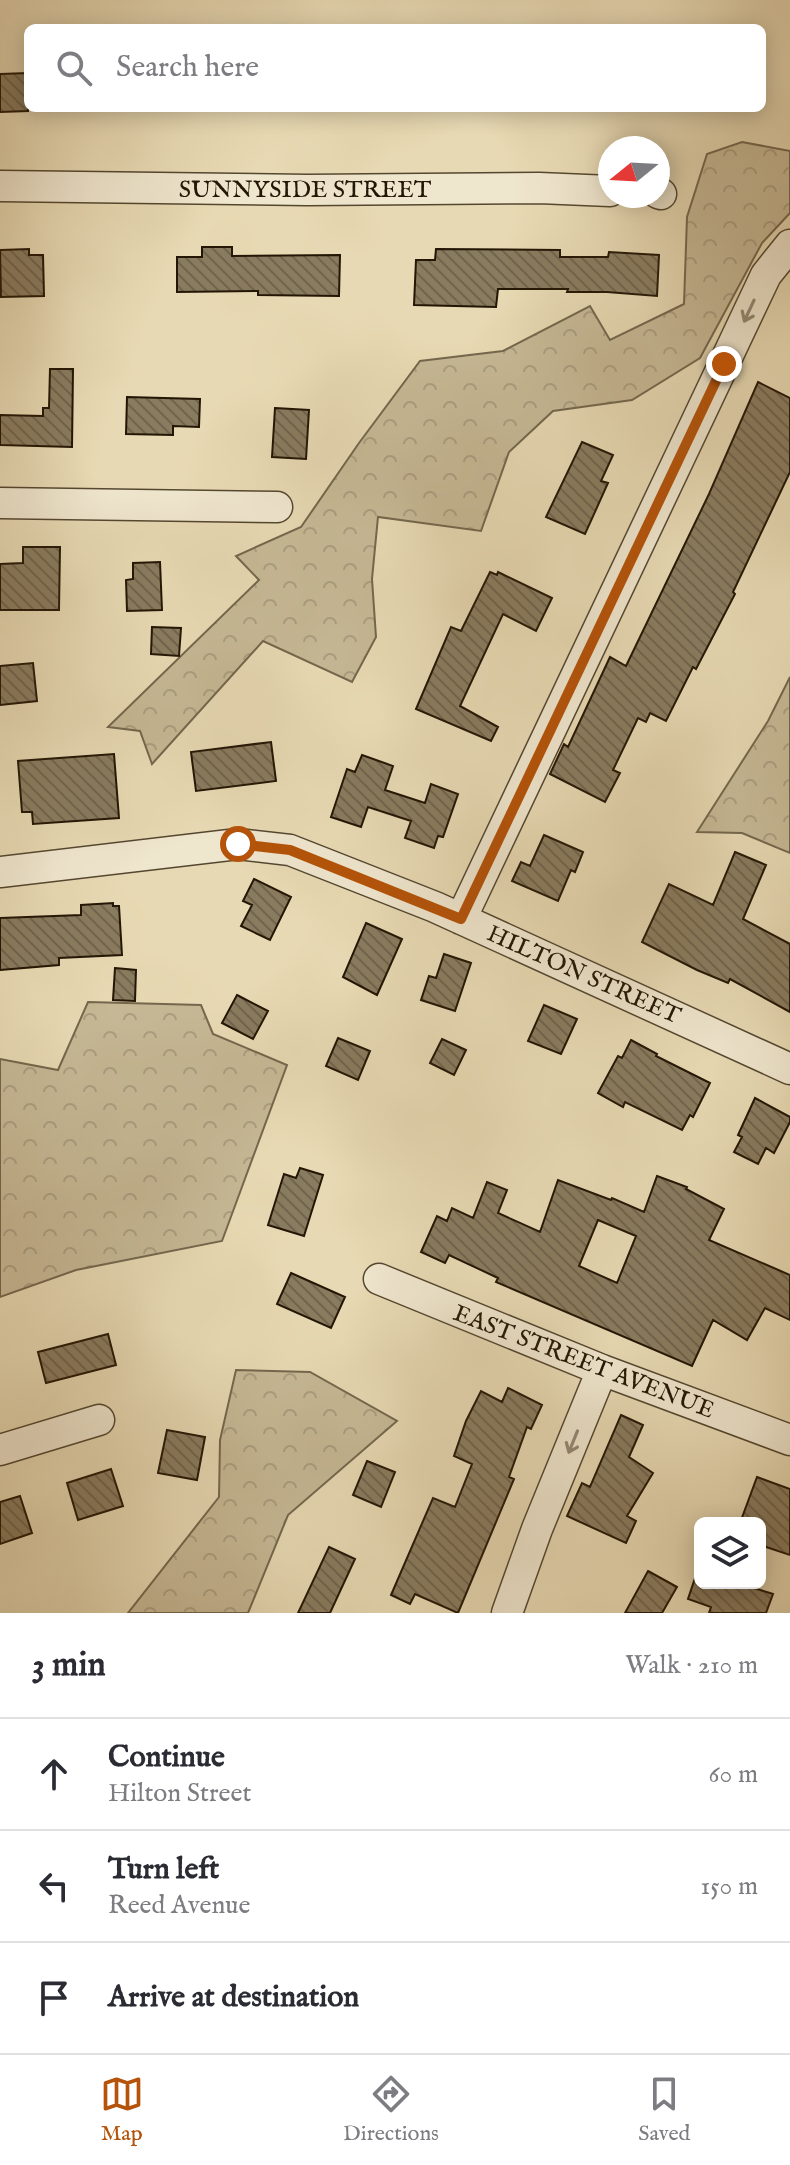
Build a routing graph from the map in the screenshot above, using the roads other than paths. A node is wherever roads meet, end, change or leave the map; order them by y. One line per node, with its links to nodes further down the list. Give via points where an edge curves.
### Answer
1 (0, 186): 2 (street, SUNNYSIDE STREET)
2 (598, 190)
3 (790, 245): 7 (street, one-way to 7, via 766,275)
4 (0, 503): 5 (street)
5 (277, 507)
6 (0, 872): 7 (street, HILTON STREET, via 238,844 290,850)
7 (461, 919): 8 (street, HILTON STREET)
8 (790, 1069)
9 (379, 1279): 10 (street, EAST STREET AVENUE)
10 (602, 1370): 12 (street, EAST STREET AVENUE); 14 (street, one-way to 14)
11 (99, 1420): 13 (street)
12 (790, 1440)
13 (0, 1450)
14 (507, 1613)

